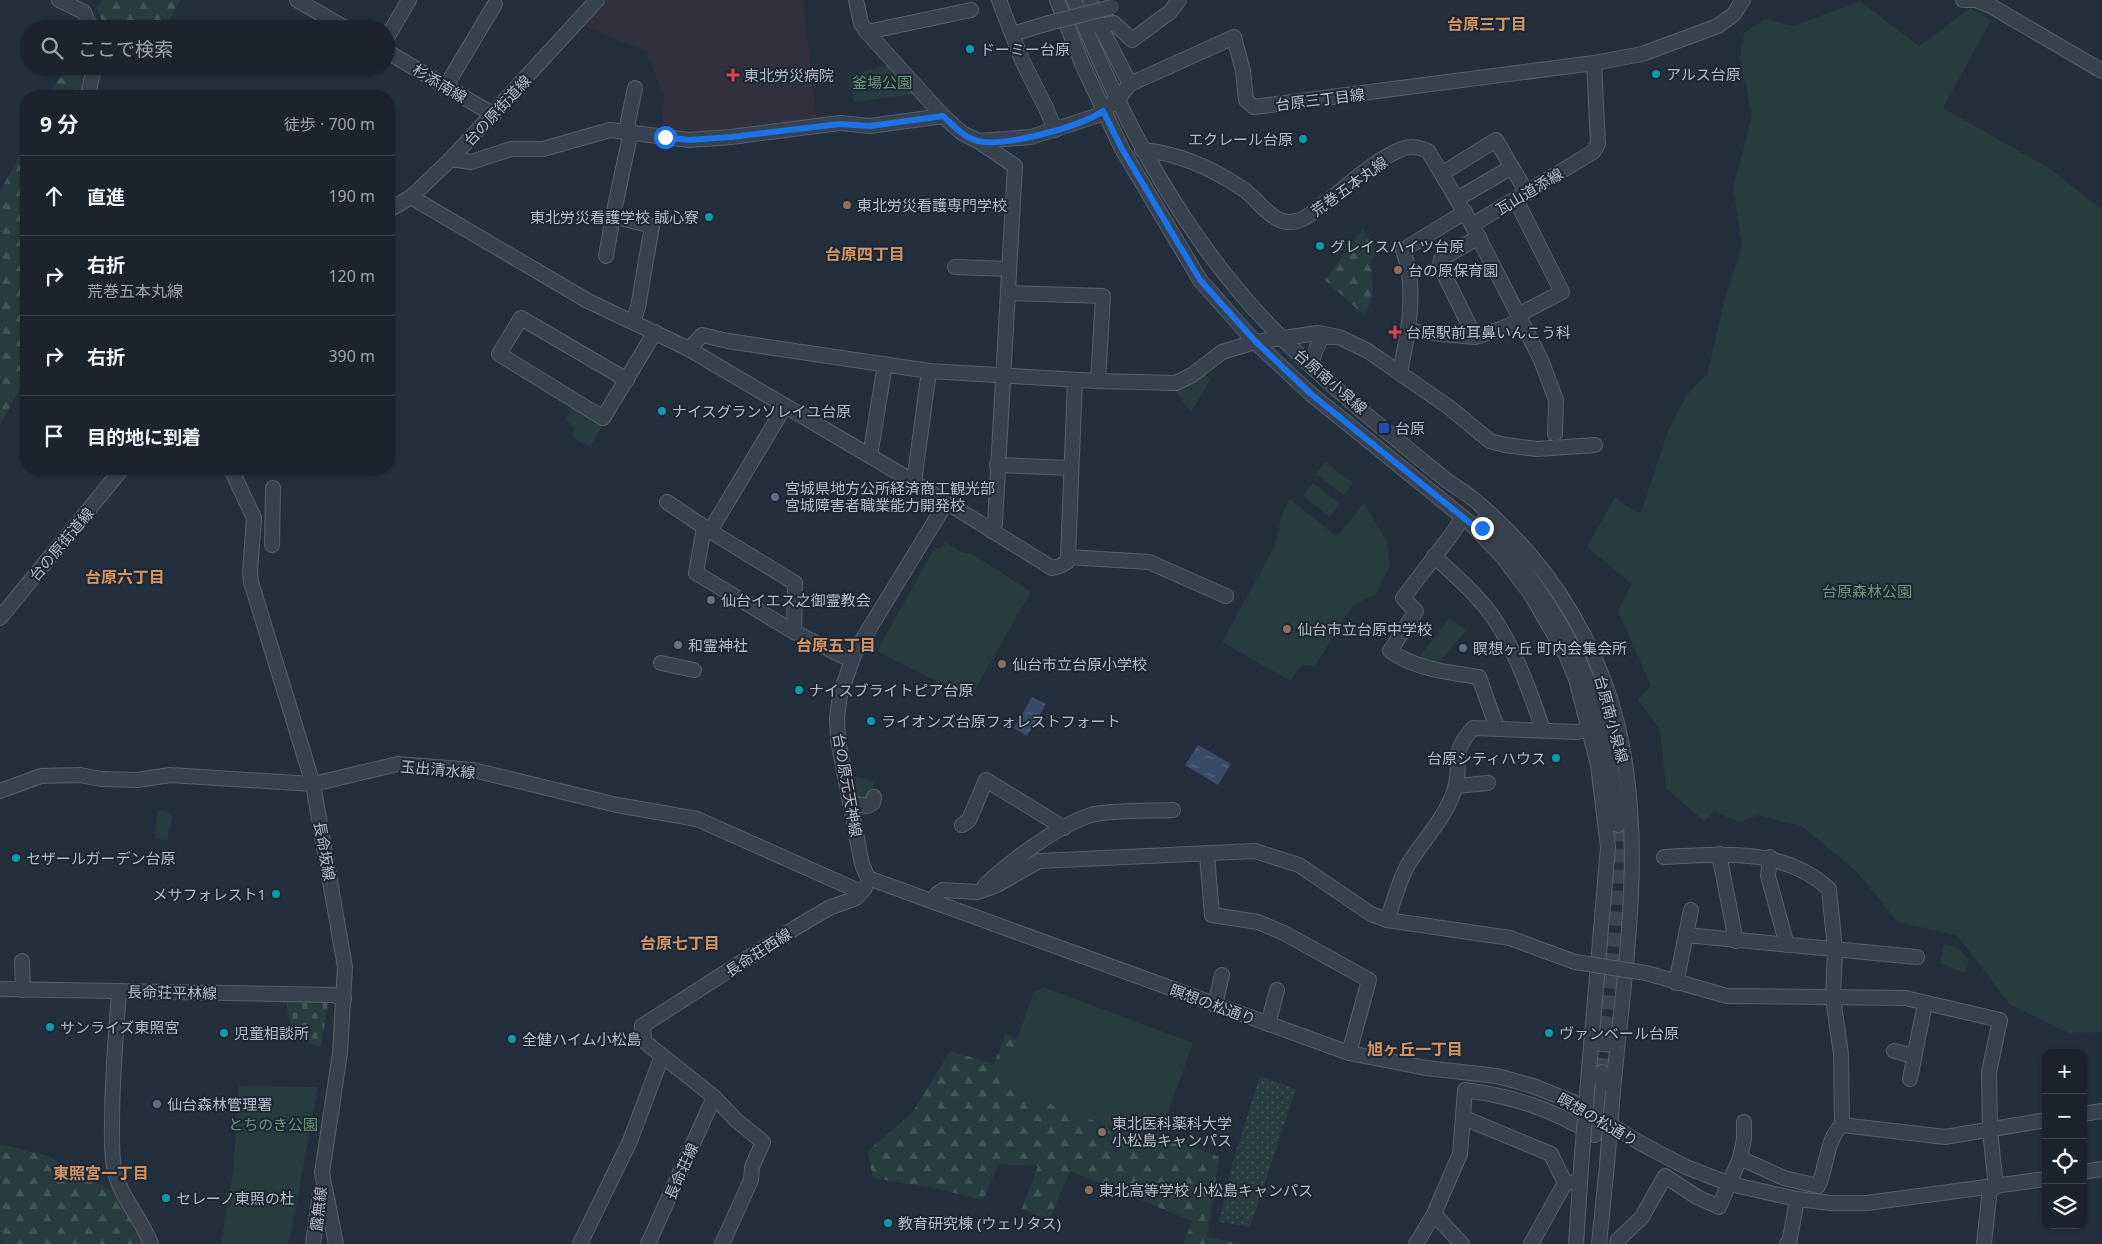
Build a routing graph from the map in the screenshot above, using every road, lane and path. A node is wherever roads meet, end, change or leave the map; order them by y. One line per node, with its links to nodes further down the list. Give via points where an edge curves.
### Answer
1 (58, 0): 17 (street, via 84,12)
2 (297, 0): 15 (street)
3 (409, 0): 19 (street)
4 (597, 0): 33 (street, 台の原街道線)
5 (856, 0): 21 (street, via 860,23)
6 (999, 0): 22 (street)
7 (1057, 0): 32 (street)
8 (1074, 0): 31 (street, 台原南小泉線)
9 (1090, 0): 20 (street)
10 (1179, 0): 20 (street, via 1170,12 1132,40 1114,23)
11 (1742, 0): 24 (street, via 1734,14 1718,26 1642,54)
12 (1963, 0): 25 (street, via 1976,0 1990,6)
13 (1114, 3): 22 (street, bridge)
14 (495, 4): 28 (street)
15 (319, 5): 18 (street)
16 (972, 10): 21 (street)
17 (87, 20)
18 (336, 20)
19 (395, 24)
20 (1100, 27): 27 (street)
21 (867, 32): 34 (street)
22 (1012, 34): 35 (street)
23 (395, 56): 28 (street, 杉添南線)
24 (1594, 63): 27 (street, 台原三丁目線, via 1254,107 1246,100 1243,70 1234,37); 43 (street, 瓦山道添線, via 1598,144 1593,152)
25 (2102, 71)
26 (92, 75): 30 (street)
27 (1130, 84): 31 (street, 台原三丁目線)
28 (446, 86): 33 (street, 杉添南線)
29 (635, 88): 36 (street)
30 (89, 90)
31 (1117, 100): 32 (street); 38 (street, 台原南小泉線)
32 (1103, 111): 35 (street); 60 (street, via 1200,280)
33 (494, 115): 39 (street, 台の原街道線)
34 (943, 116): 36 (street, via 870,126 840,124 689,140); 37 (street, via 962,133)
35 (1055, 130): 37 (street, via 1031,137)
36 (628, 131): 39 (street, via 610,130 543,149 511,150 471,162); 47 (street)
37 (978, 141): 51 (street, via 1015,166)
38 (1142, 150): 41 (street, 荒巻五本丸線, via 1191,160 1244,190 1270,214 1288,222 1305,219 1403,148 1418,147 1428,151); 59 (street, 台原南小泉線, via 1210,257)
39 (451, 159): 42 (street, 台の原街道線)
40 (1512, 167): 41 (street, via 1496,140); 43 (street); 44 (street)
41 (1443, 173): 44 (street, 荒巻五本丸線)
42 (411, 196): 45 (street, 台の原街道線); 54 (street, via 588,301)
43 (1521, 197): 48 (street, 瓦山道添線); 53 (street, via 1562,292)
44 (1457, 199): 46 (street, 荒巻五本丸線)
45 (395, 206)
46 (1465, 212): 48 (street, 荒巻五本丸線); 56 (street, via 1403,250 1412,287)
47 (614, 216): 49 (street); 54 (street, via 652,226)
48 (1476, 231): 53 (street); 58 (street, 瓦山道添線, via 1441,259 1440,266)
49 (606, 256)
50 (955, 267): 51 (street)
51 (1009, 269): 52 (street)
52 (1008, 293): 66 (street); 69 (street, via 1103,296)
53 (1520, 317): 58 (street, via 1501,330); 71 (street, via 1542,360 1556,400)
54 (633, 322): 55 (street)
55 (655, 332): 61 (street); 67 (street)
56 (1408, 332): 58 (street); 65 (street)
57 (1339, 336): 59 (street, via 1318,333); 63 (street, via 1322,337 1314,351); 65 (street)
58 (1475, 337)
59 (1282, 338): 60 (street); 63 (street, 台原南小泉線)
60 (1256, 342): 69 (street, via 1222,352 1176,383); 85 (street, via 1311,394)
61 (689, 349): 62 (street, via 702,335); 70 (street)
62 (886, 364): 64 (street); 73 (street)
63 (1311, 366): 78 (street, 台原南小泉線)
64 (928, 371): 66 (street); 79 (street)
65 (1400, 373): 72 (street, via 1490,441 1537,449)
66 (1002, 375): 68 (street); 74 (street)
67 (627, 380): 67 (street, via 521,318 499,354 603,418)
68 (1075, 380): 69 (street); 75 (street)
69 (1098, 381)
70 (785, 406): 73 (street); 86 (street)
71 (1555, 434)
72 (1595, 445)
73 (870, 456): 79 (street)
74 (997, 465): 75 (street); 87 (street)
75 (1070, 468): 90 (street)
76 (117, 475): 93 (street, 台の原街道線)
77 (234, 475): 83 (street, 長命坂線)
78 (1444, 478): 91 (street, via 1457,496 1508,546); 112 (street, 台原南小泉線, via 1471,497 1532,557 1556,590 1593,654 1610,699 1625,762)
79 (914, 482): 82 (street)
80 (273, 488): 84 (street)
81 (667, 502): 86 (street)
82 (946, 503): 87 (street); 95 (street, 台の原元天神線)
83 (254, 518): 84 (street); 102 (street, 長命坂線, via 251,582)
84 (272, 519): 88 (street)
85 (1467, 520): 89 (street); 91 (street, via 1482,528); 99 (street, via 1502,556 1554,633 1576,679)
86 (707, 529): 94 (street, via 794,583); 94 (street, via 696,573)
87 (992, 531): 90 (street, via 1052,568 1067,562)
88 (272, 545)
89 (1434, 556): 98 (street, via 1403,598 1416,611 1390,651 1406,662 1479,677); 100 (street, via 1493,617 1530,690)
90 (1068, 557): 92 (street, via 1149,562)
91 (1533, 581): 109 (street, via 1567,635 1592,687 1614,775)
92 (1226, 596)
93 (0, 618)
94 (794, 632): 95 (street)
95 (851, 660): 106 (street, 台の原元天神線, via 837,718)
96 (661, 663): 97 (street)
97 (694, 670)
98 (1497, 728): 100 (street); 103 (street, via 1473,728 1463,739 1458,750)
99 (1590, 729): 100 (street, via 1577,732); 111 (street)
100 (1543, 730)
101 (1488, 783): 103 (street)
102 (313, 784): 104 (street, 玉出清水線, via 170,775 137,780 80,775 41,776); 118 (street, 玉出清水線, via 392,765 473,770 617,805 697,819); 136 (street, 長命坂線, via 345,967)
103 (1456, 786): 122 (street, via 1429,835 1408,864)
104 (0, 792)
105 (874, 797): 106 (street, via 868,806)
106 (850, 803): 117 (street, 台の原元天神線, via 864,871)
107 (1173, 810): 110 (street, via 1092,814)
108 (962, 825): 110 (street, via 969,820 986,780)
109 (1618, 825)
110 (1064, 828): 119 (street, via 1008,864)
111 (1608, 847): 112 (street); 140 (street)
112 (1632, 847): 141 (street, 台原南小泉線, via 1632,891)
113 (1718, 854): 115 (street); 116 (street); 124 (street)
114 (1207, 855): 119 (street, via 1039,862); 122 (street, via 1255,851 1299,865 1371,914); 143 (street, via 1212,915 1258,922 1368,980)
115 (1664, 857)
116 (1770, 857): 125 (street, via 1768,876); 126 (street, via 1814,875 1829,889)
117 (874, 881): 118 (street, 長命荘西線); 120 (street, 瞑想の松通り)
118 (861, 892): 144 (street, 長命荘西線, via 856,898 829,908 795,928 642,1026 645,1042)
119 (978, 892): 120 (street, via 942,890)
120 (934, 902): 138 (street, 瞑想の松通り)
121 (1691, 910): 123 (street)
122 (1387, 920): 130 (street, bridge, via 1510,938 1575,962 1646,973)
123 (1686, 935): 124 (street); 130 (street)
124 (1736, 941): 125 (street)
125 (1787, 945): 126 (street)
126 (1835, 949): 127 (street); 135 (street)
127 (1917, 957)
128 (22, 961): 132 (street)
129 (1222, 975): 138 (street)
130 (1676, 983): 135 (street, via 1727,996)
131 (0, 989): 132 (street, 長命荘平林線)
132 (23, 990): 134 (street, 長命荘平林線)
133 (1277, 990): 139 (street)
134 (119, 991): 136 (street, 長命荘平林線, via 334,995); 168 (street, via 112,1082 112,1154 122,1191)
135 (1833, 998): 137 (street, via 1905,998); 155 (street, via 1841,1054)
136 (344, 999): 160 (street, 長命坂線, via 340,1053)
137 (1925, 1003): 145 (street); 156 (street, via 2000,1020 1989,1072)
138 (1214, 1005): 139 (street, 瞑想の松通り)
139 (1268, 1024): 143 (street, 瞑想の松通り)
140 (1592, 1042): 141 (street); 163 (street, bridge)
141 (1617, 1045): 178 (street, 台原南小泉線, bridge)
142 (1894, 1051): 145 (street)
143 (1349, 1053): 151 (street, 瞑想の松通り, via 1404,1065 1505,1078 1558,1096)
144 (662, 1056): 148 (street); 171 (street, via 630,1141)
145 (1914, 1056): 147 (street)
146 (1602, 1072): 151 (street)
147 (1910, 1079)
148 (714, 1098): 172 (street, 長命荘線); 173 (street, via 763,1142 752,1167 751,1180)
149 (2102, 1111): 150 (street)
150 (2087, 1113)
151 (1597, 1116): 152 (street, via 1595,1135 1543,1108 1495,1094 1465,1090); 164 (street, 瞑想の松通り, via 1663,1156)
152 (1464, 1118): 162 (street, via 1551,1154); 167 (street, via 1460,1154)
153 (2042, 1121): 156 (street)
154 (1744, 1122): 157 (street)
155 (1842, 1125): 156 (street, via 1945,1137); 157 (street, via 1829,1148 1818,1186 1784,1178)
156 (1990, 1130): 165 (street)
157 (1740, 1158): 164 (street)
158 (2102, 1169): 159 (street)
159 (2087, 1171)
160 (322, 1173): 169 (street, 露無線); 170 (street, 長命坂線)
161 (2042, 1180): 165 (street, 瞑想の松通り)
162 (1565, 1182): 163 (street); 176 (street)
163 (1580, 1182): 177 (street)
164 (1730, 1184): 166 (street, 瞑想の松通り); 179 (street, via 1719,1207 1665,1176 1642,1217 1618,1240)
165 (1993, 1187): 166 (street, 瞑想の松通り, via 1867,1203 1831,1204); 181 (street)
166 (1797, 1199): 180 (street)
167 (1434, 1214): 174 (street); 175 (street)
168 (151, 1244)
169 (313, 1244)
170 (336, 1244)
171 (580, 1244)
172 (648, 1244)
173 (722, 1244)
174 (1416, 1244)
175 (1462, 1244)
176 (1530, 1244)
177 (1576, 1244)
178 (1598, 1244)
179 (1618, 1244)
180 (1787, 1244)
181 (1984, 1244)

